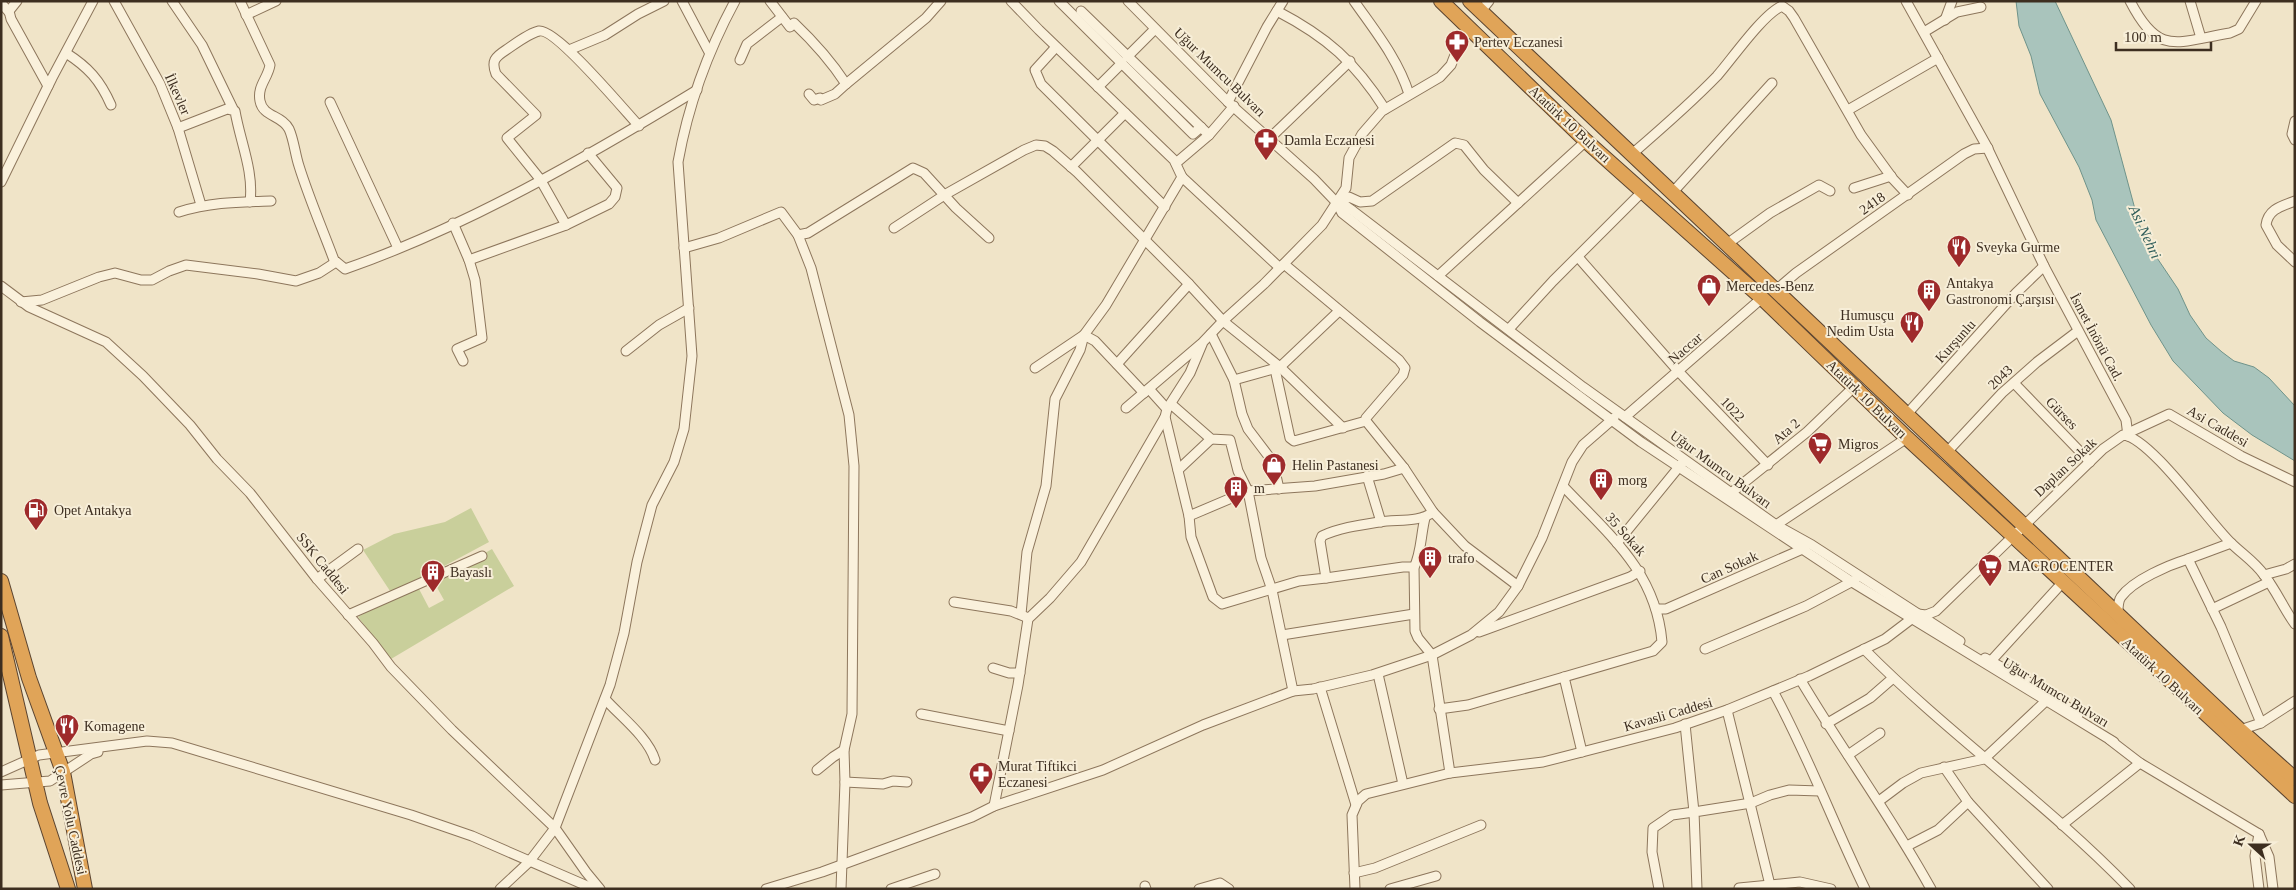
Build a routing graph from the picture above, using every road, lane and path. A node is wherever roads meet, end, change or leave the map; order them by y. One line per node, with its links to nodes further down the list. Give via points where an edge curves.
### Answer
1 (17, 1): 28 (street)
2 (93, 1): 39 (street)
3 (114, 1): 61 (street, İlkevler, via 160,84)
4 (172, 1): 55 (street, via 202,45)
5 (240, 1): 30 (street)
6 (276, 1): 30 (street)
7 (664, 1): 38 (street, via 605,35)
8 (682, 1): 40 (street)
9 (735, 1): 40 (street)
10 (770, 1): 31 (street)
11 (941, 1): 46 (street, via 926,18)
12 (1011, 1): 37 (street)
13 (1059, 1): 43 (street)
14 (1128, 1): 33 (street, Uğur Mumcu Bulvarı)
15 (1283, 1): 29 (street)
16 (1354, 1): 51 (street, via 1403,76)
17 (1441, 1): 34 (highway, Atatürk 10 Bulvarı)
18 (1470, 1): 25 (highway, Atatürk 10 Bulvarı)
19 (1906, 1): 35 (street, İsmet İnönü Cad.)
20 (1952, 1): 32 (street)
21 (2130, 1): 36 (street, via 2148,30 2162,40 2175,42)
22 (2190, 1): 36 (street)
23 (2256, 1): 36 (street, via 2239,30)
24 (1, 3): 28 (street)
25 (1485, 6): 69 (highway, Atatürk 10 Bulvarı)
26 (1981, 7): 32 (street, via 1957,12)
27 (1081, 10): 43 (street)
28 (9, 12): 47 (street)
29 (1277, 12): 44 (street, via 1316,33); 53 (street, via 1267,26)
30 (246, 15): 101 (street, via 270,65 261,85 260,103 265,111 282,120 289,129 299,166)
31 (782, 17): 42 (street, via 747,44); 46 (street, via 790,27 794,23 813,41)
32 (1945, 20): 35 (street)
33 (1156, 29): 43 (street); 53 (street, Uğur Mumcu Bulvarı)
34 (1470, 29): 51 (street, via 1460,42 1451,65 1440,78); 66 (highway, Atatürk 10 Bulvarı)
35 (1924, 32): 41 (street, İsmet İnönü Cad.)
36 (2201, 38)
37 (1056, 47): 48 (street); 64 (street, via 1035,70 1041,84)
38 (569, 50): 60 (street); 74 (street, via 539,31 493,60 496,74 536,115 507,138)
39 (66, 52): 47 (street); 54 (street, via 83,64 102,86)
40 (709, 52): 49 (street)
41 (1938, 58): 57 (street); 67 (street, İsmet İnönü Cad.)
42 (740, 60)
43 (1124, 60): 48 (street); 62 (street)
44 (1350, 61): 56 (street, via 1368,81); 63 (street)
45 (1772, 83): 79 (street)
46 (846, 84): 50 (street, via 821,100 814,100)
47 (48, 86): 75 (street)
48 (1098, 87): 58 (street)
49 (697, 90): 60 (street); 98 (street, via 678,162)
50 (810, 94)
51 (1409, 94): 56 (street)
52 (330, 102): 97 (street)
53 (1231, 104): 62 (street); 63 (street, Uğur Mumcu Bulvarı)
54 (111, 105)
55 (233, 109): 61 (street); 84 (street, via 249,171)
56 (1385, 109): 85 (street, via 1354,146 1346,171 1346,188)
57 (1848, 110): 69 (street, via 1789,11 1782,6 1742,44 1689,104); 72 (street, via 1861,135)
58 (1125, 113): 64 (street); 70 (street)
59 (2295, 121): 65 (street, via 2292,134)
60 (639, 126): 68 (street)
61 (178, 128): 87 (street, İlkevler)
62 (1208, 135): 70 (street)
63 (1270, 138): 85 (street, Uğur Mumcu Bulvarı)
64 (1098, 140): 71 (street); 88 (street)
65 (2295, 140)
66 (1586, 141): 77 (highway, Atatürk 10 Bulvarı); 86 (street)
67 (1988, 148): 81 (street, 2418, via 1964,154); 104 (street, İsmet İnönü Cad.)
68 (588, 153): 74 (street); 91 (street, via 617,188 615,197 609,204)
69 (1632, 154): 79 (highway, Atatürk 10 Bulvarı)
70 (1176, 163): 73 (street)
71 (1071, 167): 80 (street, via 1053,151 1036,145); 95 (street)
72 (1891, 176): 76 (street); 81 (street)
73 (1182, 177): 88 (street); 103 (street)
74 (540, 179): 90 (street); 91 (street)
75 (1, 182)
76 (1854, 188)
77 (1644, 191): 99 (street); 109 (highway, Atatürk 10 Bulvarı)
78 (1830, 191): 96 (street, via 1819,185 1770,213)
79 (1673, 192): 96 (highway, Atatürk 10 Bulvarı)
80 (946, 194): 92 (street); 93 (street, via 924,173 913,168 808,233); 94 (street, via 956,208)
81 (1908, 195): 108 (street, 2418)
82 (271, 201): 84 (street)
83 (2295, 201): 102 (street, via 2272,212 2266,225 2277,245)
84 (250, 202): 87 (street)
85 (1337, 203): 86 (street, via 1349,197 1360,202 1372,201 1455,142 1464,144 1484,170); 103 (street, via 1322,225); 105 (street, Uğur Mumcu Bulvarı, via 1353,211); 134 (street, Uğur Mumcu Bulvarı, via 1342,213)
86 (1518, 203): 105 (street)
87 (201, 204): 89 (street)
88 (1164, 207): 95 (street)
89 (179, 212)
90 (453, 223): 97 (street); 100 (street)
91 (566, 225): 100 (street)
92 (894, 228)
93 (798, 235): 98 (street, via 781,212); 214 (street, via 811,268 849,415 854,466 852,714)
94 (989, 238)
95 (1145, 241): 106 (street); 117 (street)
96 (1726, 244): 108 (highway, Atatürk 10 Bulvarı)
97 (398, 248): 101 (street, via 345,268)
98 (684, 248): 111 (street)
99 (1578, 257): 114 (street); 124 (street, 1022)
100 (469, 260): 120 (street, via 482,338 457,349)
101 (336, 262): 110 (street, via 296,281 186,265 168,270 152,280 115,274 99,277 42,300)
102 (2295, 262)
103 (1282, 266): 112 (street); 113 (street)
104 (2044, 266): 115 (street, İsmet İnönü Cad.); 131 (street, Kurşunlu)
105 (1438, 276): 114 (street, Uğur Mumcu Bulvarı)
106 (1190, 284): 113 (street); 121 (street)
107 (1, 286): 110 (street, SSK Caddesi)
108 (1776, 290): 131 (highway, Atatürk 10 Bulvarı)
109 (1762, 298): 124 (street, Naccar); 127 (highway, Atatürk 10 Bulvarı)
110 (21, 302): 167 (street, SSK Caddesi, via 106,342 143,376 250,494)
111 (688, 308): 119 (street, via 659,325); 201 (street, via 692,356 684,429 674,462 652,505 624,633)
112 (1339, 311): 123 (street); 133 (street, via 1400,360 1405,368 1403,375)
113 (1223, 321): 116 (street); 123 (street)
114 (1509, 330): 132 (street, Uğur Mumcu Bulvarı)
115 (2078, 331): 126 (street, 2043); 136 (street, İsmet İnönü Cad., via 2126,420)
116 (1211, 334): 118 (street); 125 (street)
117 (1084, 335): 121 (street, via 1095,341); 122 (street); 182 (street, via 1080,350 1055,399 1046,486 1027,552)
118 (1203, 342): 128 (street); 130 (street, via 1190,373)
119 (626, 351)
120 (463, 361)
121 (1117, 364): 128 (street)
122 (1035, 368)
123 (1278, 368): 125 (street); 135 (street); 135 (street, via 1290,438 1294,442)
124 (1679, 372): 132 (street, Naccar); 142 (street, 1022)
125 (1234, 380): 148 (street, via 1248,429 1273,462)
126 (2014, 383): 139 (street, 2043); 140 (street, Gürses)
127 (1855, 386): 138 (highway, Atatürk 10 Bulvarı); 142 (street, Ata 2)
128 (1147, 391): 129 (street); 130 (street)
129 (1126, 408)
130 (1168, 410): 137 (street); 144 (street); 182 (street, via 1081,562 1050,598)
131 (1907, 414): 139 (highway, Atatürk 10 Bulvarı)
132 (1622, 416): 134 (street, Naccar); 141 (street, Uğur Mumcu Bulvarı)
133 (1366, 421): 135 (street); 143 (street)
134 (1611, 421): 141 (street, Uğur Mumcu Bulvarı); 147 (street, Naccar, via 1583,446 1572,462)
135 (1343, 428)
136 (2128, 434): 140 (street, Daplan Sokak, via 2118,437); 146 (street, Asi Caddesi, via 2169,414 2241,456); 158 (street, via 2156,458)
137 (1210, 438): 144 (street); 149 (street, via 1230,440 1238,471)
138 (1907, 438): 155 (street); 156 (highway, Atatürk 10 Bulvarı)
139 (1947, 452): 154 (highway, Atatürk 10 Bulvarı)
140 (2090, 462): 154 (street, Daplan Sokak)
141 (1682, 463): 150 (street, Uğur Mumcu Bulvarı); 157 (street); 161 (street, Uğur Mumcu Bulvarı)
142 (1768, 465): 150 (street, Ata 2)
143 (1404, 468): 145 (street); 151 (street)
144 (1178, 470): 152 (street)
145 (1368, 476): 148 (street); 153 (street)
146 (2295, 482)
147 (1563, 486): 157 (street, 35 Sokak); 173 (street, Naccar)
148 (1279, 489): 149 (street)
149 (1248, 491): 152 (street); 174 (street, via 1261,558)
150 (1731, 493): 155 (street, Uğur Mumcu Bulvarı)
151 (1429, 515): 153 (street); 165 (street, via 1420,534 1418,560); 173 (street)
152 (1189, 516): 174 (street, via 1191,537 1216,602 1222,604)
153 (1381, 522): 168 (street, via 1322,536)
154 (2023, 524): 156 (street, Kavasli Caddesi); 179 (highway, Atatürk 10 Bulvarı)
155 (1776, 525): 159 (street, Uğur Mumcu Bulvarı)
156 (2013, 536): 172 (highway, Atatürk 10 Bulvarı); 183 (street, Kavasli Caddesi, via 1936,611)
157 (1617, 543): 166 (street, 35 Sokak)
158 (2231, 543): 163 (street); 169 (street)
159 (1812, 546): 161 (street, Can Sokak); 170 (street, Uğur Mumcu Bulvarı)
160 (358, 549): 167 (street)
161 (1802, 550): 170 (street, Uğur Mumcu Bulvarı); 176 (street, Can Sokak, via 1666,609)
162 (482, 556): 181 (street)
163 (2188, 559): 177 (street); 179 (street, via 2131,587 2119,599)
164 (2295, 564): 169 (street)
165 (1414, 567): 168 (street); 180 (street)
166 (1640, 571): 176 (street, 35 Sokak); 186 (street)
167 (316, 578): 181 (street, SSK Caddesi)
168 (1326, 578): 174 (street, via 1299,581)
169 (2267, 578): 177 (street); 178 (street)
170 (1856, 580): 183 (street, Uğur Mumcu Bulvarı); 188 (street, via 1806,606)
171 (1, 581): 215 (highway, Çevre Yolu Caddesi, via 29,678)
172 (2063, 582): 191 (street); 234 (highway, Atatürk 10 Bulvarı)
173 (1518, 586): 186 (street, Naccar, via 1499,612)
174 (1272, 590): 185 (street)
175 (954, 602): 182 (street)
176 (1656, 609): 195 (street, 35 Sokak, via 1662,642 1653,651)
177 (2212, 609): 209 (street)
178 (2291, 611): 184 (street)
179 (2118, 612): 210 (highway, Atatürk 10 Bulvarı)
180 (1414, 614): 185 (street); 190 (street, via 1418,638)
181 (348, 615): 243 (street, SSK Caddesi, via 418,697)
182 (1025, 616): 193 (street)
183 (1914, 617): 189 (street, Kavasli Caddesi); 191 (street, Uğur Mumcu Bulvarı); 202 (street, Uğur Mumcu Bulvarı)
184 (2295, 624)
185 (1282, 635): 199 (street)
186 (1471, 635): 190 (street)
187 (1, 636): 219 (highway, Çevre Yolu Caddesi)
188 (1705, 649)
189 (1864, 649): 196 (street); 197 (street, Kavasli Caddesi)
190 (1432, 655): 194 (street); 204 (street)
191 (1991, 661): 202 (street, Uğur Mumcu Bulvarı)
192 (993, 668): 193 (street)
193 (1020, 674): 211 (street)
194 (1378, 674): 198 (street); 231 (street)
195 (1564, 677): 204 (street); 216 (street)
196 (1893, 678): 208 (street, via 1870,698); 218 (street)
197 (1800, 679): 200 (street, Kavasli Caddesi); 208 (street)
198 (1320, 688): 199 (street); 238 (street)
199 (1293, 691): 239 (street, via 1203,725 1103,770)
200 (1773, 691): 205 (street, Kavasli Caddesi); 233 (street)
201 (605, 699): 220 (street, via 645,742); 243 (street)
202 (2049, 699): 218 (street); 221 (street, Uğur Mumcu Bulvarı)
203 (2295, 701): 209 (street)
204 (1439, 709): 226 (street)
205 (1727, 710): 207 (street, Kavasli Caddesi); 237 (street)
206 (921, 714): 211 (street)
207 (1685, 724): 216 (street, Kavasli Caddesi); 240 (street)
208 (1826, 724): 217 (street)
209 (2261, 724): 210 (street)
210 (2240, 730): 227 (highway, Atatürk 10 Bulvarı)
211 (1009, 731): 239 (street)
212 (1880, 733): 217 (street)
213 (115, 746): 215 (street); 225 (street, via 91,754); 246 (street, via 147,741 172,743 411,815 472,836)
214 (844, 750): 223 (street); 229 (street)
215 (56, 752): 219 (street); 225 (highway, Çevre Yolu Caddesi)
216 (1582, 752): 226 (street, Kavasli Caddesi, via 1543,762)
217 (1848, 755): 235 (street)
218 (1984, 758): 222 (street); 242 (street)
219 (29, 759): 224 (street); 228 (highway, Çevre Yolu Caddesi)
220 (655, 760)
221 (2140, 763): 242 (street); 244 (street, Uğur Mumcu Bulvarı)
222 (1944, 767): 235 (street, via 1921,773); 236 (street)
223 (817, 770)
224 (1, 772)
225 (63, 772): 228 (street, via 50,781); 255 (highway, Çevre Yolu Caddesi)
226 (1450, 773): 231 (street, Kavasli Caddesi)
227 (2295, 779)
228 (35, 782): 232 (street); 254 (highway, Çevre Yolu Caddesi)
229 (845, 782): 230 (street); 247 (street)
230 (907, 782)
231 (1403, 784): 238 (street, Kavasli Caddesi, via 1366,794)
232 (1, 785)
233 (1820, 791): 237 (street, via 1789,790); 253 (street)
234 (2295, 796)
235 (1879, 801): 245 (street)
236 (1968, 802): 245 (street, via 1938,830); 270 (street)
237 (1751, 803): 240 (street); 251 (street)
238 (1356, 805): 248 (street, via 1352,815)
239 (994, 806): 247 (street, via 972,817)
240 (1694, 812): 266 (street, via 1672,815 1654,828 1652,852); 267 (street)
241 (1481, 825): 248 (street, via 1375,868)
242 (2062, 825): 271 (street)
243 (556, 828): 246 (street); 258 (street, SSK Caddesi)
244 (2259, 834): 272 (street, via 2255,856); 273 (street, via 2269,857)
245 (1907, 846): 269 (street)
246 (529, 862): 256 (street); 257 (street)
247 (842, 863): 259 (street); 260 (street)
248 (1354, 873): 264 (street)
249 (935, 874): 261 (street)
250 (1436, 876): 265 (street)
251 (1770, 887): 252 (street); 268 (street, via 1800,882)
252 (1738, 888)
253 (1861, 888)
254 (68, 889)
255 (85, 889)
256 (500, 889)
257 (594, 889)
258 (600, 889)
259 (766, 889)
260 (840, 889)
261 (891, 889)
262 (1199, 889): 263 (street, via 1220,883)
263 (1229, 889)
264 (1355, 889)
265 (1390, 889)
266 (1659, 889)
267 (1697, 889)
268 (1831, 889)
269 (1930, 889)
270 (2048, 889)
271 (2130, 889)
272 (2259, 889)
273 (2273, 889)

